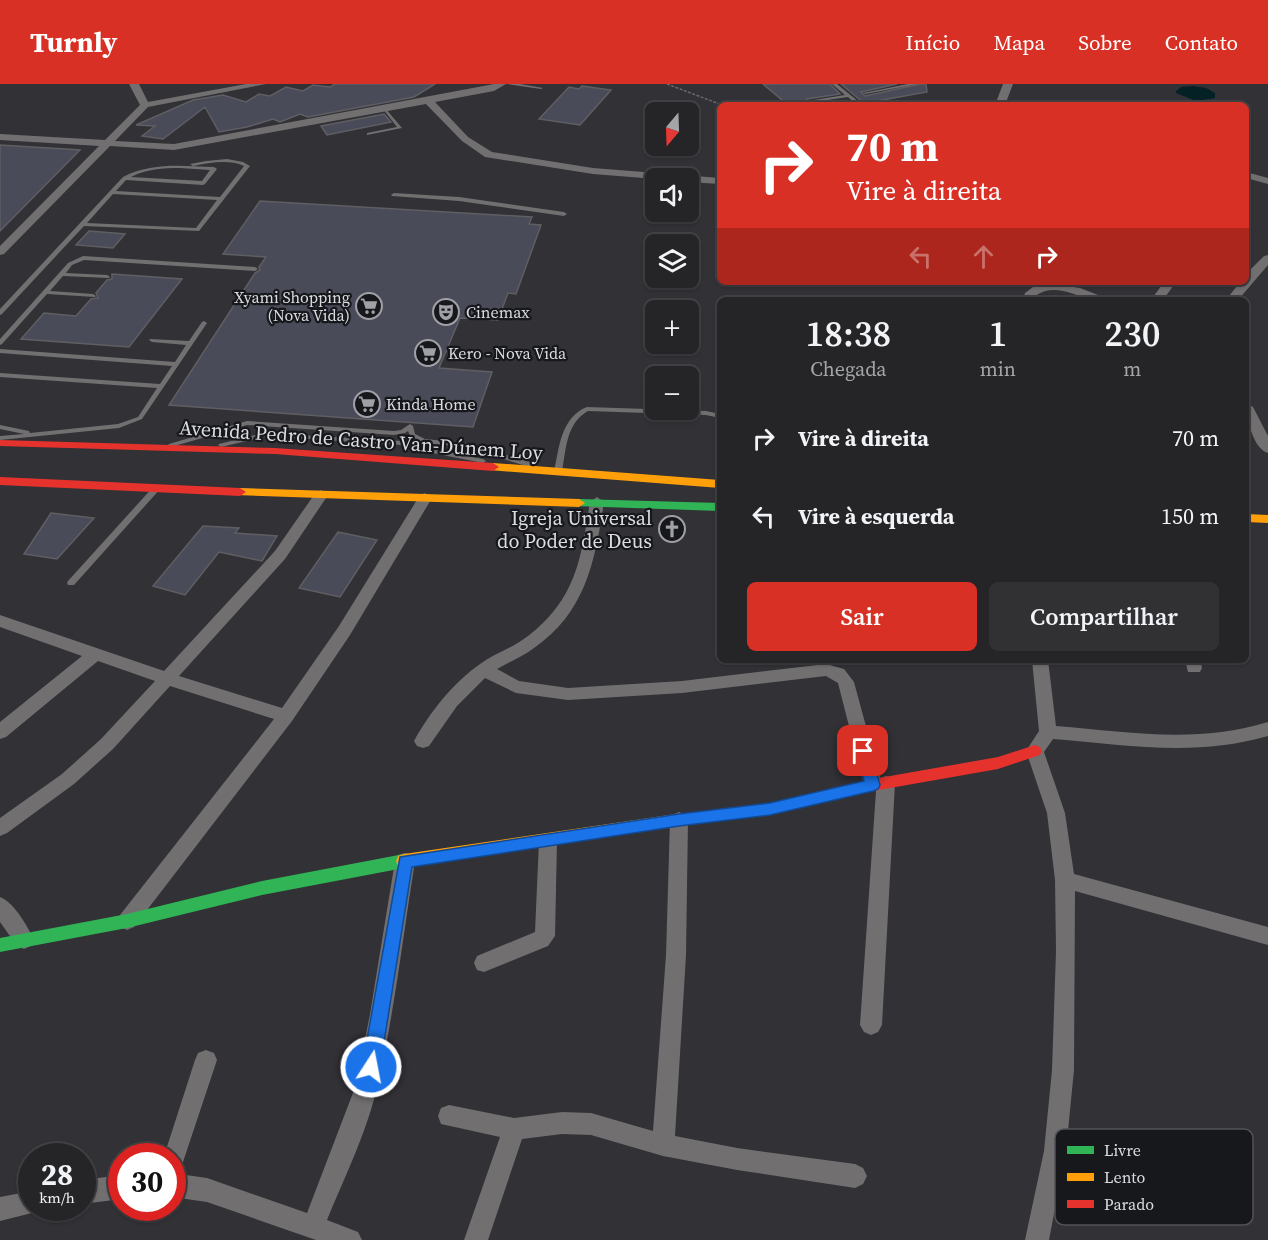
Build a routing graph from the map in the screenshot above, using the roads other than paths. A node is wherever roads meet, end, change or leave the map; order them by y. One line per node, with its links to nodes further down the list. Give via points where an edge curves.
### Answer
1 (134, 84): 15 (street)
2 (261, 84): 15 (street)
3 (501, 84): 11 (street)
4 (508, 84): 8 (lane)
5 (834, 84): 10 (lane)
6 (916, 84): 9 (lane)
7 (1008, 84): 14 (street)
8 (542, 88)
9 (865, 93)
10 (848, 96): 12 (lane); 13 (lane)
11 (428, 100): 16 (street); 25 (street, via 465,139 489,154 593,171)
12 (808, 102)
13 (856, 102)
14 (1001, 102)
15 (145, 105): 19 (street)
16 (385, 109): 17 (lane, via 400,128); 19 (street, via 181,147)
17 (369, 134)
18 (0, 137): 19 (street)
19 (104, 144): 32 (street)
20 (221, 160): 21 (lane); 22 (lane); 29 (lane, via 247,166)
21 (176, 167): 22 (lane); 23 (lane, via 148,168)
22 (214, 169): 23 (lane, via 203,183)
23 (125, 178): 27 (lane)
24 (1249, 178): 26 (street)
25 (717, 181)
26 (1268, 181)
27 (111, 192): 29 (lane); 31 (lane)
28 (394, 195): 30 (lane, via 459,199)
29 (221, 199): 31 (lane, via 194,231)
30 (564, 214)
31 (82, 224): 47 (lane)
32 (0, 252)
33 (1268, 258): 35 (street)
34 (255, 269): 36 (lane, via 83,258 70,264)
35 (1264, 270): 38 (street)
36 (62, 274): 37 (lane); 42 (lane)
37 (107, 278)
38 (1249, 280)
39 (1047, 285): 44 (street)
40 (1244, 285): 46 (street)
41 (1075, 286): 45 (street)
42 (45, 292): 43 (lane); 50 (lane)
43 (93, 296)
44 (1029, 297)
45 (1099, 297)
46 (1234, 297)
47 (0, 313)
48 (204, 323): 51 (lane)
49 (152, 340): 51 (lane)
50 (0, 343)
51 (190, 343): 53 (lane)
52 (0, 351): 53 (lane)
53 (176, 364): 55 (lane)
54 (0, 375): 55 (lane)
55 (162, 386): 59 (lane, via 145,412 131,423)
56 (1249, 413): 66 (street)
57 (717, 415): 70 (lane, via 587,410 576,413)
58 (0, 427): 59 (lane)
59 (34, 434): 60 (lane); 62 (lane)
60 (0, 438)
61 (0, 443): 62 (main road, Avenida Pedro de Castro Van-Dúnem Loy)
62 (78, 444): 63 (main road, Avenida Pedro de Castro Van-Dúnem Loy)
63 (144, 446): 64 (main road, Avenida Pedro de Castro Van-Dúnem Loy); 68 (main road, via 162,450)
64 (164, 447): 65 (main road, Avenida Pedro de Castro Van-Dúnem Loy); 70 (lane, via 246,423 394,433 411,426 412,435 424,441 466,445)
65 (206, 449): 67 (main road, Avenida Pedro de Castro Van-Dúnem Loy); 69 (lane, via 277,435 402,443)
66 (1268, 449)
67 (275, 451): 69 (main road, Avenida Pedro de Castro Van-Dúnem Loy); 74 (main road, via 253,455 235,472 243,490)
68 (168, 462)
69 (509, 468): 70 (main road, Avenida Pedro de Castro Van-Dúnem Loy)
70 (555, 472): 73 (main road, Avenida Pedro de Castro Van-Dúnem Loy)
71 (0, 480): 72 (main road, via 122,487)
72 (158, 482): 74 (main road); 83 (lane)
73 (717, 484)
74 (258, 493): 75 (main road)
75 (321, 495): 76 (main road); 88 (street, via 280,555)
76 (425, 498): 77 (main road); 89 (street, via 334,647)
77 (597, 502): 78 (main road); 87 (street, via 579,585 566,607 529,643)
78 (717, 507)
79 (1249, 518): 80 (main road)
80 (1268, 519)
81 (1249, 530): 82 (main road)
82 (1268, 531)
83 (71, 583)
84 (0, 621): 85 (street)
85 (94, 655): 88 (street); 91 (street)
86 (1040, 663): 92 (street)
87 (484, 670): 93 (street, via 454,697); 95 (street, via 516,687 568,694 834,671 846,682)
88 (167, 679): 89 (street); 97 (street, via 88,761)
89 (286, 716): 102 (street)
90 (1268, 729): 92 (street, via 1238,738 1185,743)
91 (0, 732)
92 (1048, 732): 94 (street)
93 (423, 741)
94 (1035, 751): 95 (main road, via 998,764); 100 (street, via 1056,813)
95 (879, 784): 96 (main road, via 770,809); 107 (street)
96 (679, 820): 98 (main road); 113 (street, via 676,955)
97 (0, 828)
98 (548, 841): 99 (main road); 106 (street, via 545,936)
99 (405, 861): 102 (main road, via 262,888); 119 (street, via 367,1084)
100 (1065, 880): 103 (street); 111 (street, via 1063,1070)
101 (0, 906): 104 (street)
102 (126, 921): 104 (main road)
103 (1268, 936)
104 (24, 940): 105 (main road)
105 (0, 945)
106 (484, 963)
107 (871, 1025)
108 (206, 1060): 112 (street)
109 (449, 1116): 110 (street)
110 (514, 1129): 113 (street, via 583,1123); 121 (street)
111 (1057, 1129)
112 (179, 1143)
113 (663, 1145): 115 (street)
114 (1055, 1151): 122 (street)
115 (855, 1176)
116 (186, 1187): 119 (street, via 207,1190)
117 (18, 1206): 118 (street)
118 (0, 1209)
119 (313, 1226): 120 (street)
120 (350, 1240)
121 (476, 1240)
122 (1037, 1240)

